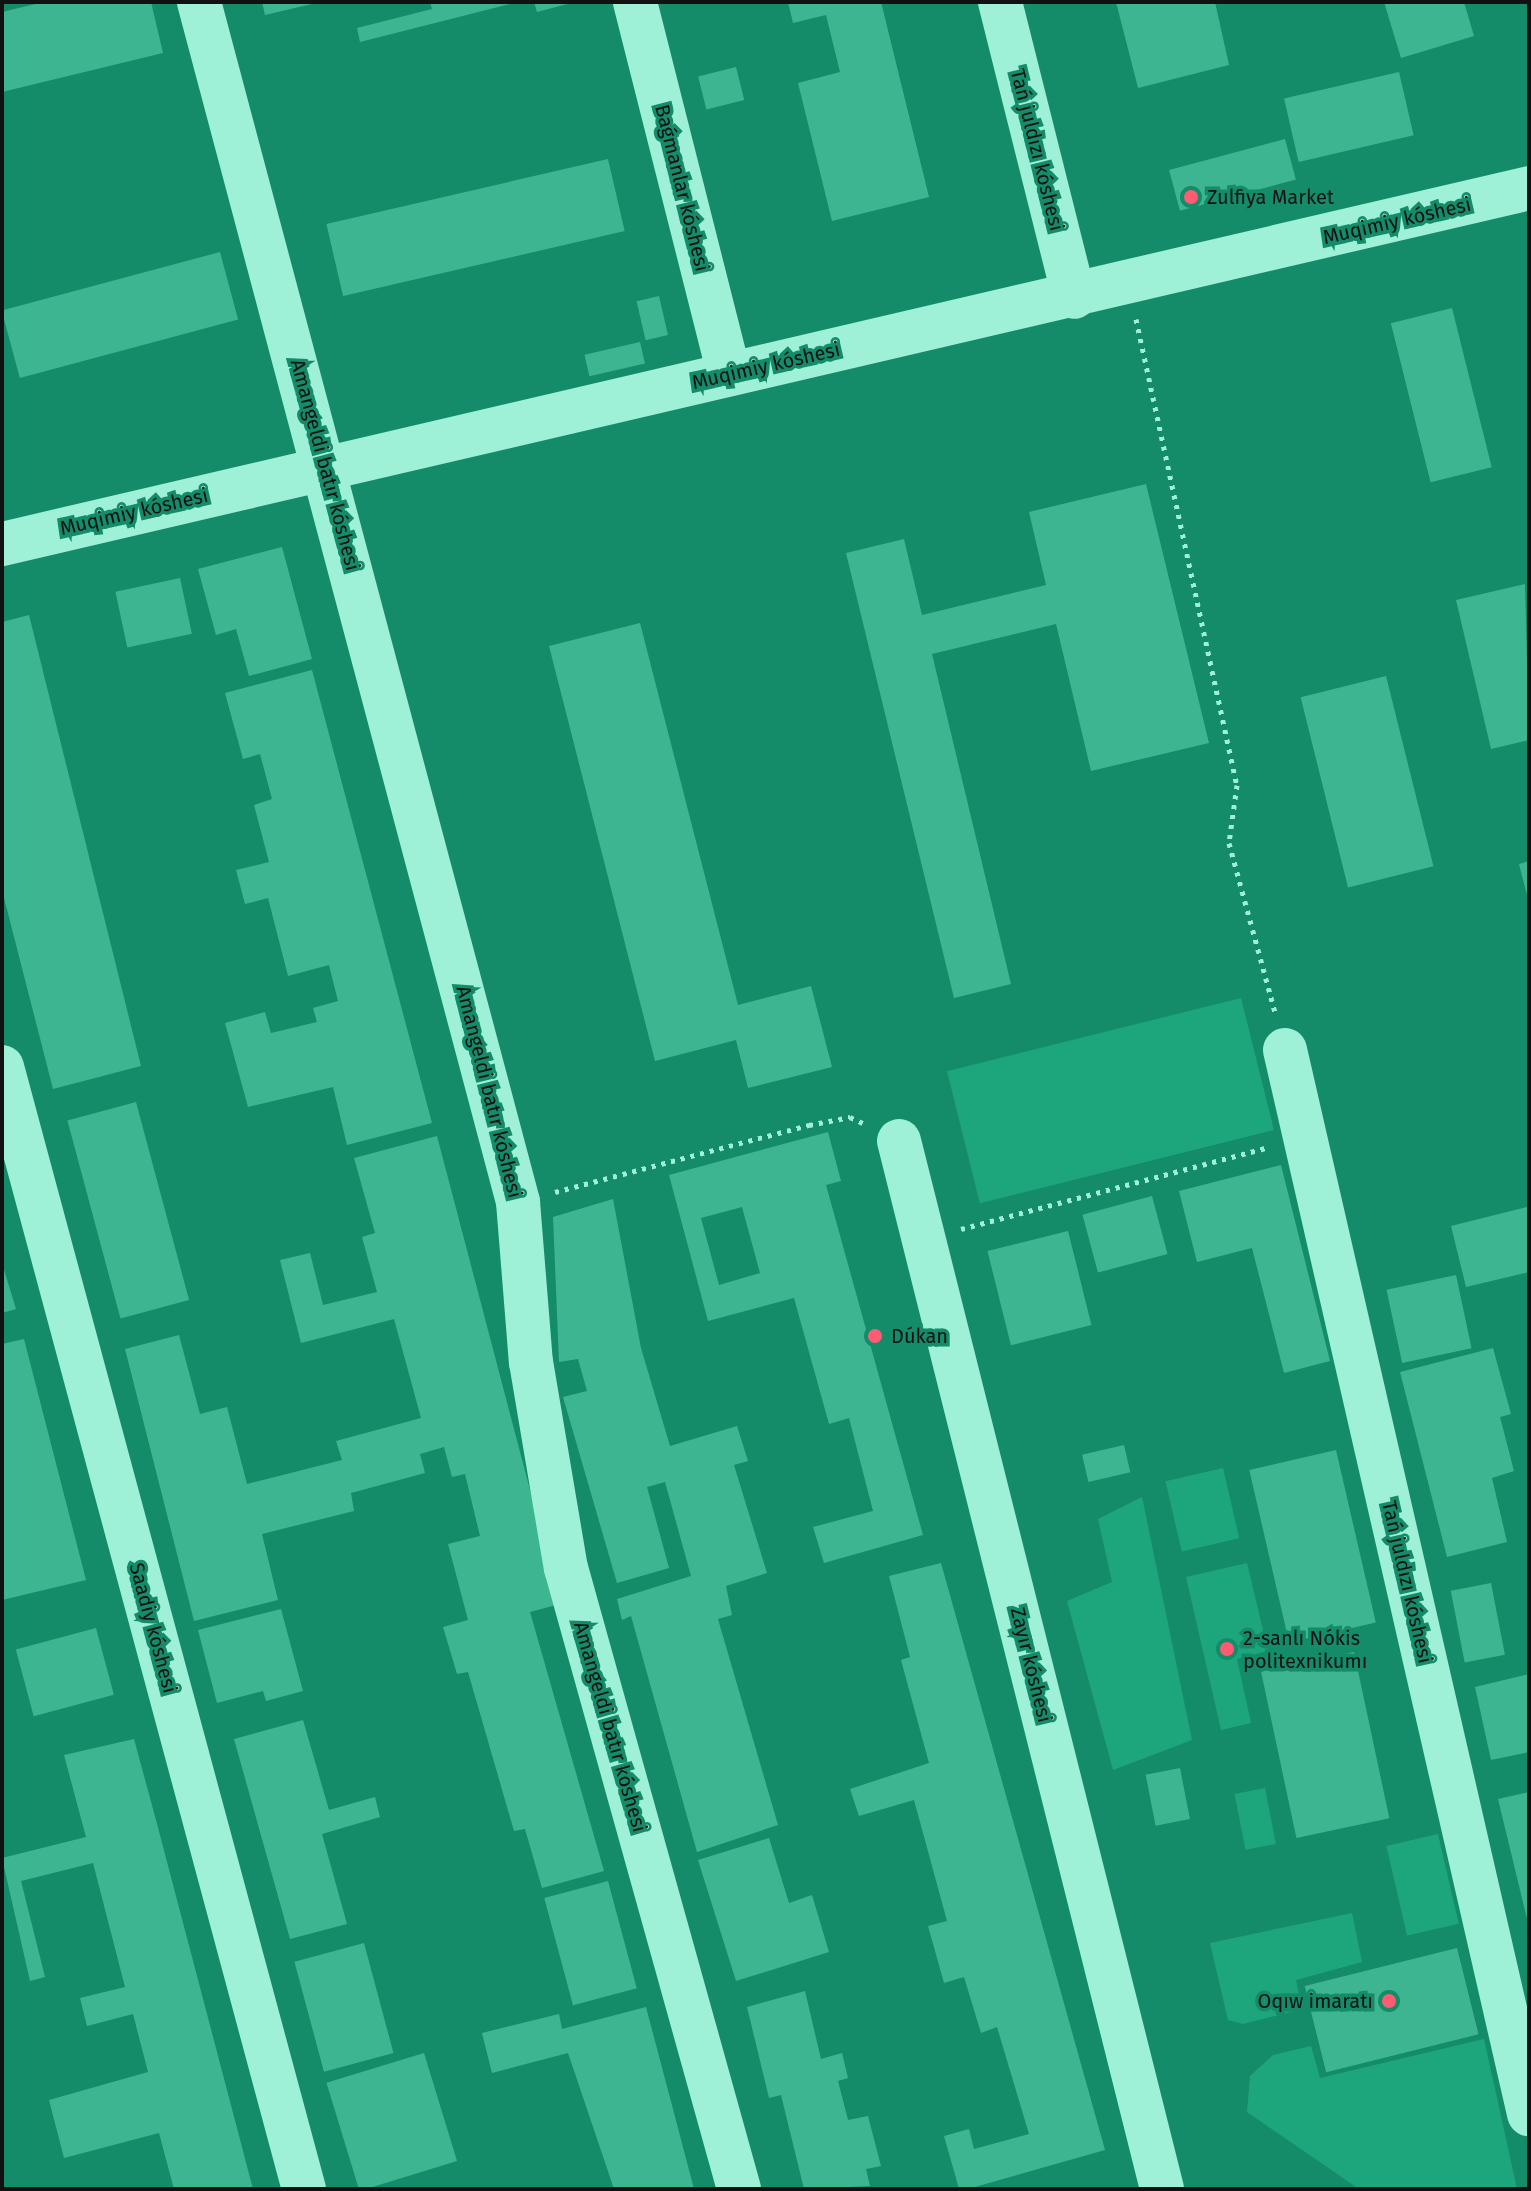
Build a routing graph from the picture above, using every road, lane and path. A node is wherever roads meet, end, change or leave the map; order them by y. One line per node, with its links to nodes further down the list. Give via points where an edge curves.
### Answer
1 (199, 2): 8 (street, Amangeldi batır kóshesi)
2 (635, 2): 7 (street, Baǵmanlar kóshesi)
3 (1000, 2): 5 (street, Tań juldızı kóshesi)
4 (1529, 188): 5 (street, Muqimiy kóshesi)
5 (1074, 297): 7 (street, Muqimiy kóshesi)
6 (1136, 310): 10 (path, via 1237,785 1229,843)
7 (729, 374): 8 (street, Muqimiy kóshesi)
8 (327, 466): 9 (street, Muqimiy kóshesi); 14 (street, Amangeldi batır kóshesi)
9 (2, 544)
10 (1285, 1050): 12 (street, Tań juldızı kóshesi)
11 (2, 1067): 17 (street, Saadiy kóshesi)
12 (1304, 1138): 15 (path); 16 (street, Tań juldızı kóshesi)
13 (899, 1141): 14 (path, via 850,1117); 15 (street, Zayır kóshesi)
14 (518, 1202): 18 (street, Amangeldi batır kóshesi, via 531,1362 566,1568)
15 (924, 1238): 19 (street, Zayır kóshesi)
16 (1529, 2114)
17 (304, 2189)
18 (739, 2189)
19 (1162, 2189)

